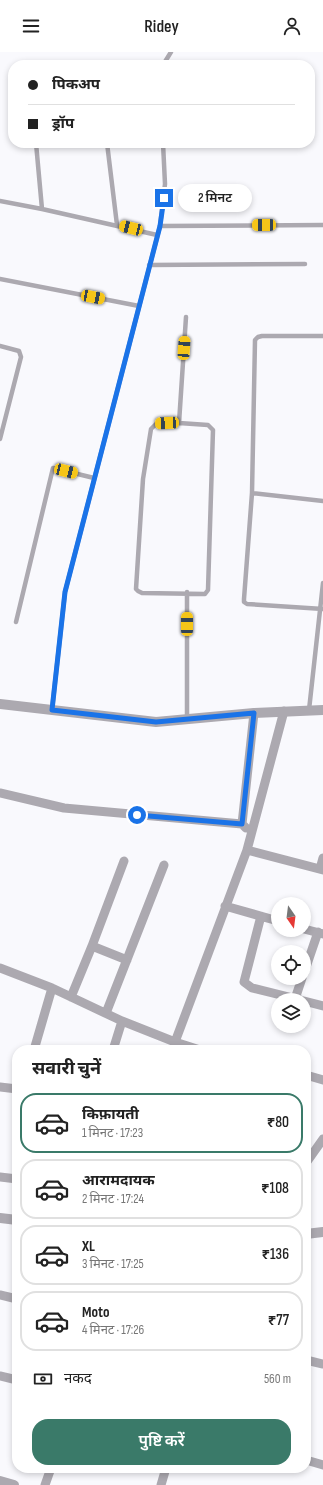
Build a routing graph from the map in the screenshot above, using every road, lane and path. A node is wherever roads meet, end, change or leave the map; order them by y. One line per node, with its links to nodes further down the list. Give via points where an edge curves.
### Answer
1 (36, 148): 5 (lane)
2 (108, 148): 6 (lane)
3 (163, 148): 8 (lane, via 166,184)
4 (0, 201): 5 (lane)
5 (42, 209): 6 (lane)
6 (118, 225): 9 (lane)
7 (323, 225): 8 (lane)
8 (160, 226): 9 (lane)
9 (157, 235): 11 (lane)
10 (305, 264): 11 (lane)
11 (149, 265): 13 (lane)
12 (0, 279): 13 (lane)
13 (140, 306): 19 (lane)
14 (186, 318): 17 (lane)
15 (323, 336): 20 (lane, via 262,336 255,340)
16 (0, 346): 18 (lane, via 18,351 21,357)
17 (179, 422): 23 (lane, via 208,424 213,430 208,590 205,594); 23 (lane, via 156,424 151,429 143,479 136,589 142,593)
18 (0, 439)
19 (94, 478): 25 (lane, via 53,468); 27 (lane, via 65,592)
20 (252, 493): 21 (lane); 24 (lane, via 244,602)
21 (323, 501)
22 (323, 583): 24 (lane)
23 (187, 592): 32 (lane)
24 (321, 609): 28 (lane)
25 (16, 622)
26 (0, 704): 27 (street)
27 (52, 710): 32 (street, via 156,722)
28 (309, 710): 29 (street); 30 (street)
29 (323, 710)
30 (284, 711): 31 (street); 35 (street)
31 (254, 713): 32 (street); 34 (street)
32 (187, 719)
33 (0, 793): 34 (street, via 64,808)
34 (242, 824): 35 (street)
35 (252, 832): 36 (street)
36 (247, 850): 40 (street); 41 (street)
37 (323, 858): 40 (street)
38 (124, 861): 45 (street)
39 (164, 865): 47 (street)
40 (322, 870)
41 (225, 906): 42 (street); 56 (street)
42 (261, 916): 43 (street); 50 (street, via 244,982 252,988)
43 (271, 919)
44 (320, 933): 46 (street)
45 (92, 946): 47 (street); 51 (street)
46 (311, 956)
47 (127, 960): 54 (street)
48 (0, 968): 49 (street)
49 (52, 988): 51 (street); 57 (street)
50 (272, 993)
51 (71, 997): 54 (street)
52 (311, 1003): 53 (street)
53 (323, 1006)
54 (106, 1013): 55 (street)
55 (122, 1021): 56 (street); 58 (street)
56 (175, 1042): 59 (street)
57 (35, 1045)
58 (115, 1045)
59 (184, 1045)
60 (311, 1076): 61 (street)
61 (323, 1080)
62 (0, 1087): 63 (street)
63 (12, 1088)
64 (323, 1139): 65 (street)
65 (311, 1156)
66 (0, 1177): 67 (street)
67 (12, 1178)
68 (0, 1218): 69 (street)
69 (12, 1219)
70 (323, 1232): 71 (street)
71 (311, 1233)
72 (0, 1296): 73 (street)
73 (12, 1298)
74 (311, 1361): 75 (street)
75 (323, 1364)
76 (0, 1376): 77 (street)
77 (12, 1379)
78 (311, 1461): 79 (street)
79 (323, 1465)
80 (50, 1473): 84 (street)
81 (165, 1473): 85 (street)
82 (0, 1481): 83 (street)
83 (14, 1485)
84 (46, 1485)
85 (161, 1485)

